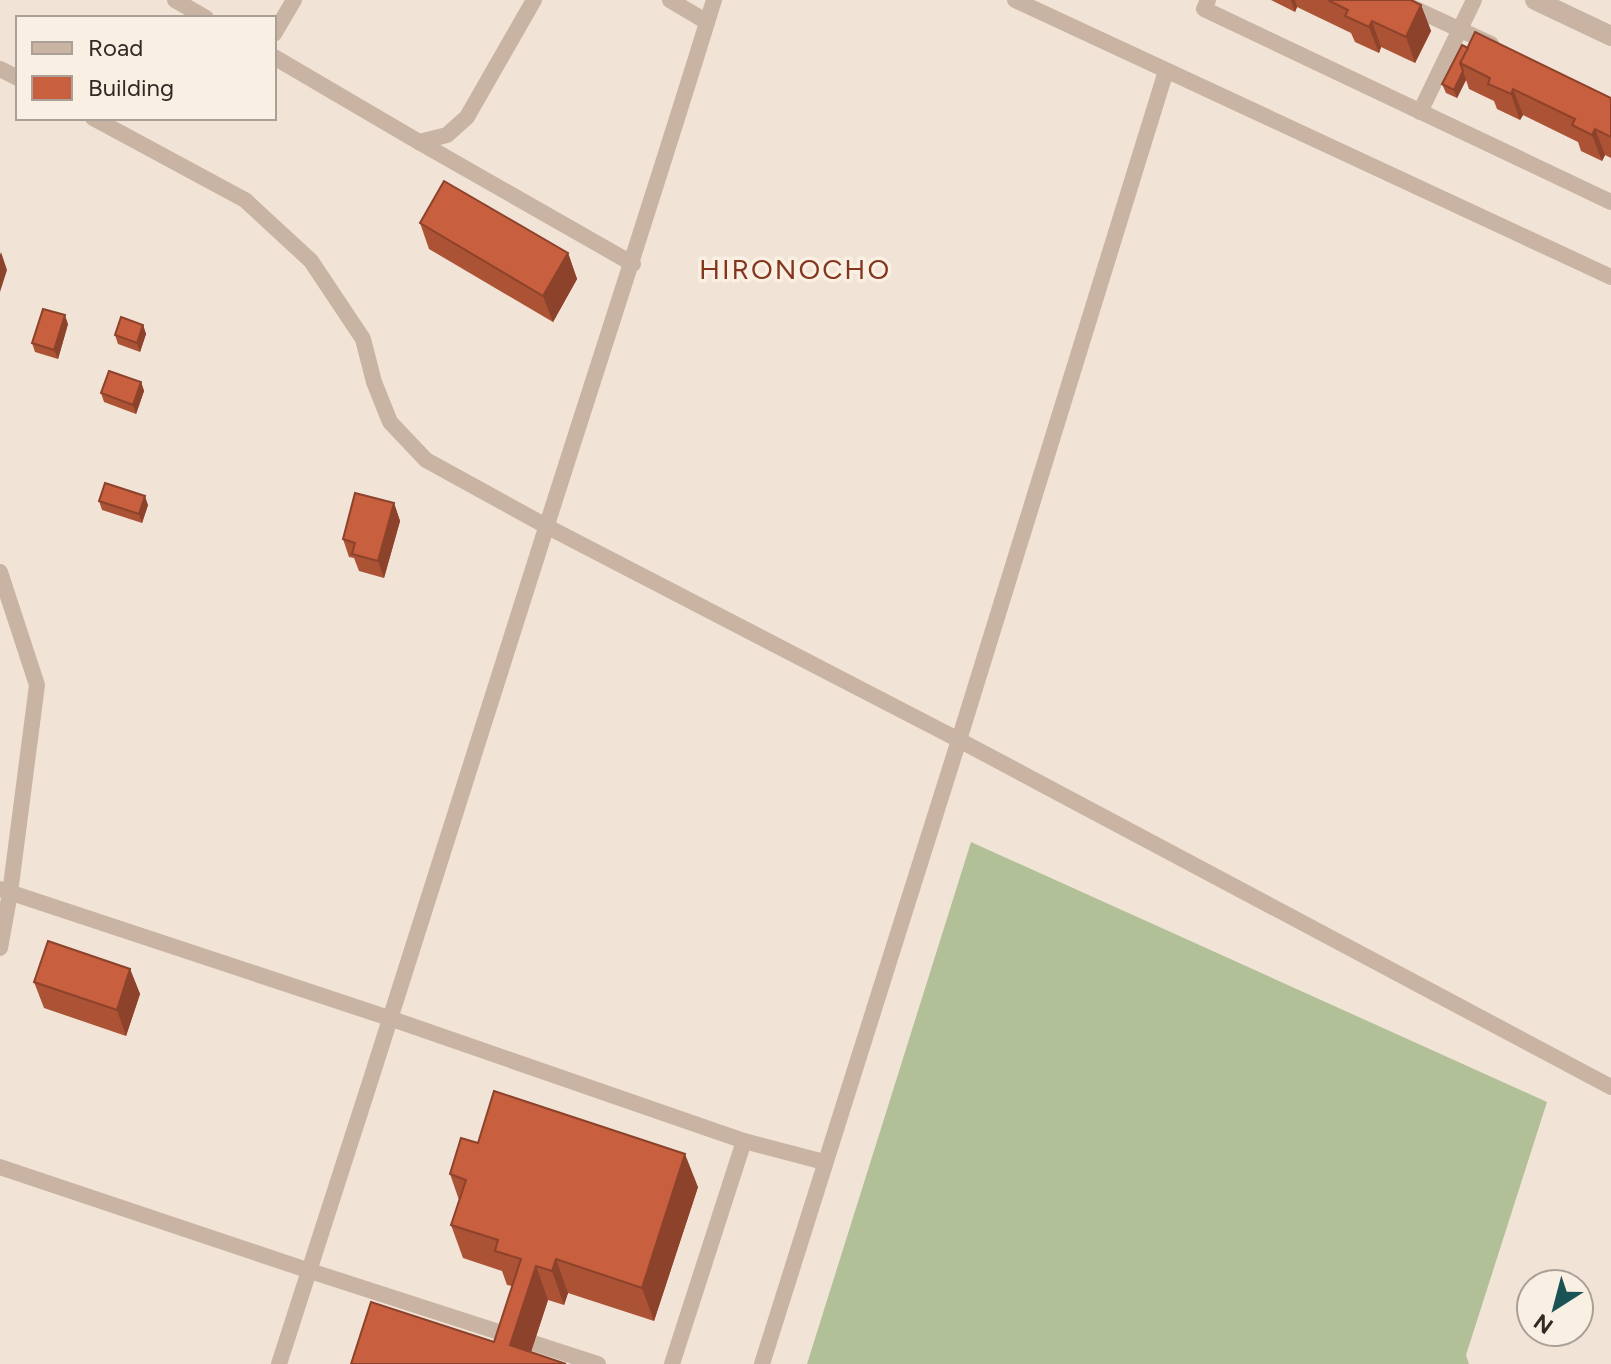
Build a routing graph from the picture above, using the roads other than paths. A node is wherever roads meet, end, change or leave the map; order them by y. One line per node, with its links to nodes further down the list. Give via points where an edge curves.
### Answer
1 (175, 0): 11 (lane)
2 (294, 0): 14 (lane)
3 (534, 0): 21 (lane, via 467,117 447,135)
4 (670, 0): 12 (lane)
5 (714, 0): 12 (lane)
6 (1015, 0): 18 (lane)
7 (1208, 0): 19 (lane, via 1204,9)
8 (1396, 0): 13 (lane)
9 (1474, 0): 13 (lane)
10 (1535, 0): 15 (street)
11 (203, 16)
12 (707, 22): 23 (lane)
13 (1460, 30): 16 (lane); 19 (lane)
14 (276, 31)
15 (1611, 36)
16 (1501, 50)
17 (276, 58): 21 (lane)
18 (1166, 71): 24 (lane); 27 (lane)
19 (1420, 112): 22 (lane)
20 (97, 120): 25 (lane, via 245,200 311,261 363,339 390,422 426,460)
21 (419, 142): 23 (lane)
22 (1611, 202)
23 (633, 264): 25 (lane)
24 (1611, 277)
25 (546, 526): 27 (lane); 30 (lane)
26 (0, 572): 28 (lane, via 37,685)
27 (959, 740): 31 (lane); 33 (lane)
28 (5, 891): 29 (lane); 30 (lane)
29 (0, 948)
30 (392, 1019): 32 (lane); 35 (lane)
31 (1611, 1087)
32 (744, 1141): 33 (lane); 38 (lane)
33 (824, 1162): 39 (lane)
34 (0, 1167): 35 (lane)
35 (310, 1271): 36 (lane); 37 (lane)
36 (279, 1364)
37 (598, 1364)
38 (672, 1364)
39 (762, 1364)

